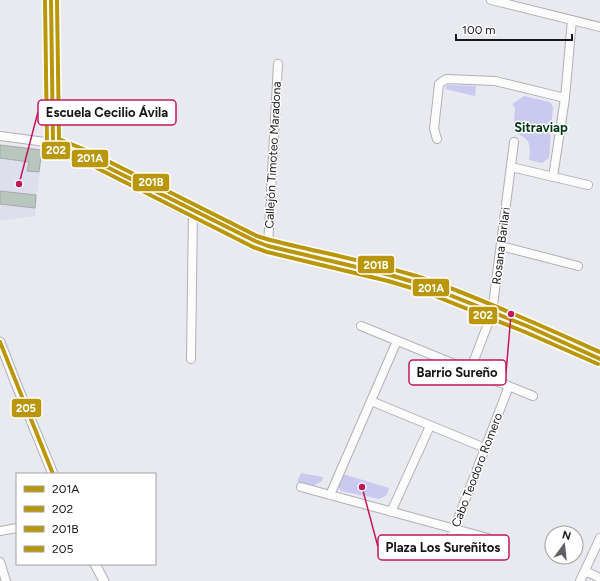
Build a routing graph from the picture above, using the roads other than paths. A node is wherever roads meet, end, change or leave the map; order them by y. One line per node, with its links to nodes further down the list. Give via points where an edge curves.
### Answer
1 (51, 0): 10 (street)
2 (491, 0): 3 (street)
3 (572, 20): 4 (street); 6 (street)
4 (600, 27)
5 (278, 64): 15 (street, Callejón Timoteo Maradona)
6 (565, 98): 8 (street, via 495,81 446,79 439,84 434,129); 12 (street)
7 (0, 136): 10 (street)
8 (437, 139)
9 (514, 142): 11 (street, Rosana Barilari)
10 (53, 143): 14 (street, via 85,156)
11 (510, 167): 12 (street); 16 (street, Rosana Barilari)
12 (553, 177): 13 (street)
13 (588, 185)
14 (193, 210): 15 (street); 23 (street)
15 (268, 246): 18 (street, via 390,274 427,286)
16 (501, 246): 17 (street); 18 (street, Rosana Barilari)
17 (578, 266)
18 (492, 313): 22 (street); 24 (street, Rosana Barilari)
19 (361, 326): 20 (street)
20 (397, 341): 24 (street); 27 (street)
21 (0, 342): 30 (street)
22 (600, 359)
23 (191, 360)
24 (470, 371): 25 (street)
25 (509, 386): 26 (street); 29 (street, Cabo Teodoro Romero)
26 (533, 396)
27 (371, 401): 28 (street); 32 (street)
28 (430, 426): 29 (street); 33 (street)
29 (485, 448): 35 (street, Cabo Teodoro Romero)
30 (53, 473)
31 (301, 487): 32 (street)
32 (330, 495): 33 (street)
33 (391, 512): 35 (street)
34 (16, 528): 36 (street)
35 (454, 529): 37 (street); 39 (street, Cabo Teodoro Romero)
36 (0, 531)
37 (488, 538)
38 (600, 538): 42 (street)
39 (446, 553)
40 (0, 562): 44 (street)
41 (96, 565): 45 (street)
42 (585, 571): 43 (street); 46 (street)
43 (600, 578)
44 (6, 581)
45 (104, 581)
46 (580, 581)

